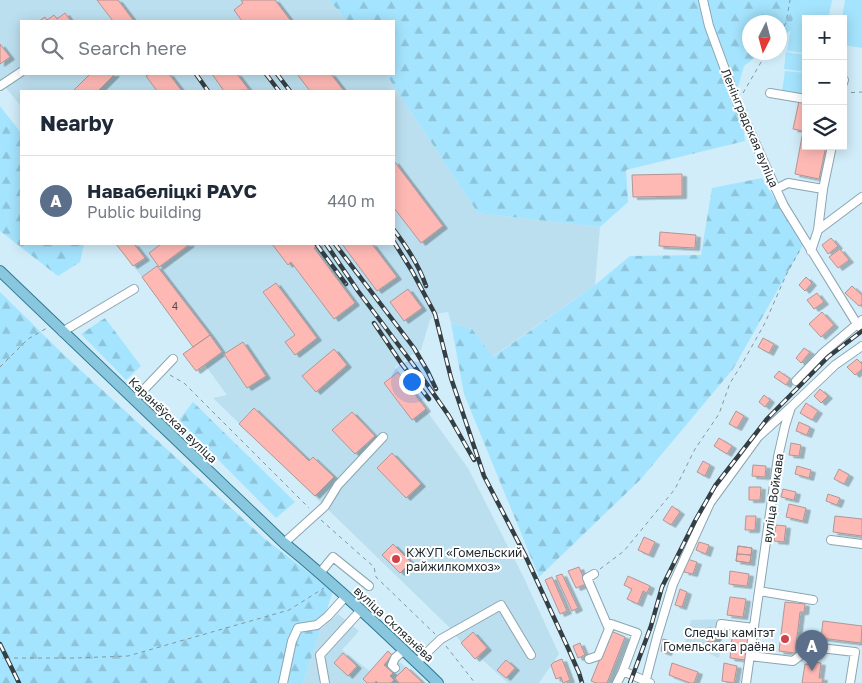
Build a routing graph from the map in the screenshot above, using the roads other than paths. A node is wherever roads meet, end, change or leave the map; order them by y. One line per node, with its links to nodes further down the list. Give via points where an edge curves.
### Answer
1 (703, 0): 7 (street, Ленінградская вуліца, via 737,102)
2 (20, 73): 3 (street)
3 (0, 86)
4 (770, 93): 5 (street)
5 (802, 98)
6 (831, 150): 8 (street)
7 (776, 189): 8 (street, via 788,183); 11 (street, Ленінградская вуліца)
8 (822, 189): 10 (street)
9 (862, 197): 10 (street)
10 (819, 227): 11 (street)
11 (811, 251): 14 (street, Ленінградская вуліца)
12 (0, 271): 15 (main road, Каранёўская вуліца)
13 (134, 289): 15 (street)
14 (860, 324): 18 (street, via 823,353)
15 (62, 332): 19 (main road, Каранёўская вуліца)
16 (862, 346): 20 (street, вуліца Войкава, via 835,365)
17 (173, 359): 19 (street)
18 (796, 381)
19 (135, 399): 23 (main road, Каранёўская вуліца)
20 (791, 407): 29 (street, вуліца Войкава, via 778,457); 43 (street, via 758,436 710,504 673,584)
21 (383, 437): 23 (street, via 338,485 325,506)
22 (831, 540): 24 (street)
23 (284, 543): 25 (main road, Каранёўская вуліца)
24 (862, 544)
25 (320, 573): 27 (main road, Каранёўская вуліца); 28 (street, via 333,557)
26 (594, 574): 34 (street, via 587,578)
27 (331, 584): 30 (main road, вуліца Склязнёва)
28 (369, 586)
29 (759, 591): 31 (street); 33 (street, вуліца Войкава)
30 (346, 596): 32 (main road, вуліца Склязнёва); 44 (street, via 317,624 298,628)
31 (813, 600)
32 (361, 610): 36 (main road, вуліца Склязнёва); 45 (street, via 320,655)
33 (754, 628): 35 (street, via 720,624); 38 (street, вуліца Войкава)
34 (609, 629): 39 (street, via 598,656); 42 (street, via 611,624 637,633)
35 (720, 630)
36 (404, 650): 40 (main road, вуліца Склязнёва); 41 (street, via 392,665)
37 (531, 655): 40 (street, via 501,605 441,639)
38 (750, 656): 48 (street, вуліца Войкава); 49 (street, via 793,661 812,647 854,652)
39 (589, 659)
40 (417, 662): 46 (main road, вуліца Склязнёва)
41 (395, 668)
42 (622, 671): 43 (street); 47 (street)
43 (647, 682)
44 (283, 683)
45 (325, 683)
46 (438, 683)
47 (618, 683)
48 (746, 683)
49 (850, 683)

